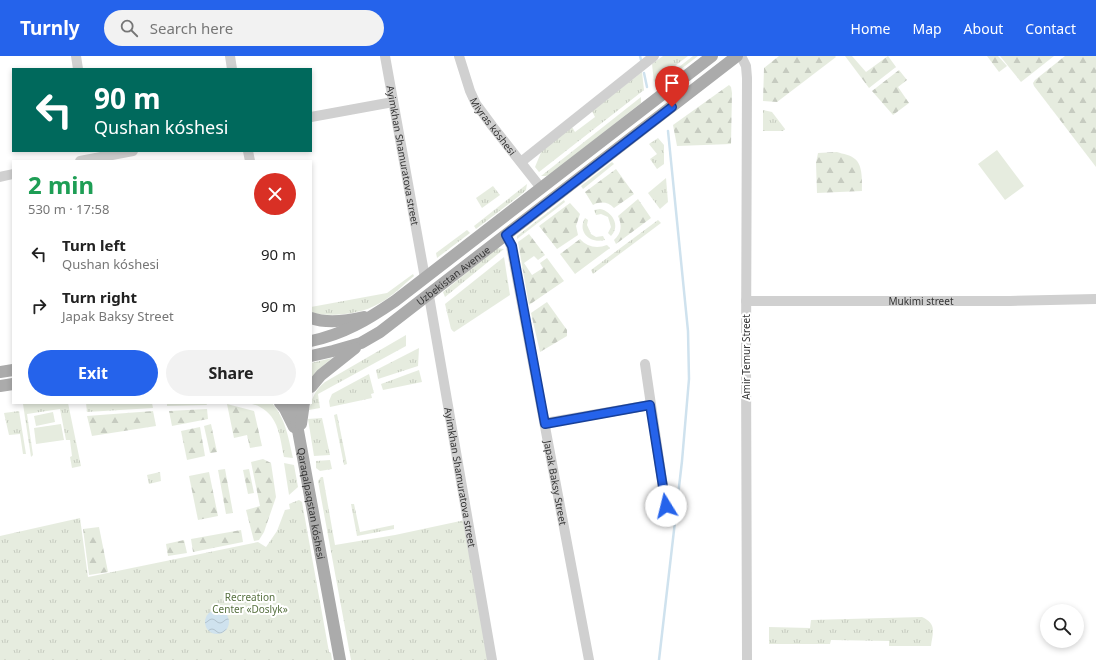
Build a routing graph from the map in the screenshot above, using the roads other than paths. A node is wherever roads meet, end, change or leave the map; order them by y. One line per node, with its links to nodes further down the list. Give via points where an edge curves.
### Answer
1 (76, 56): 9 (street)
2 (230, 56): 10 (street)
3 (384, 56): 11 (street, Ayimkhan Shamuratova street)
4 (459, 56): 16 (street, Miyras kóshesi, via 476,104)
5 (654, 56): 16 (street)
6 (712, 56): 19 (main road, Uzbekistan Avenue)
7 (737, 56): 20 (main road, Uzbekistan Avenue)
8 (741, 56): 24 (street, Amir Temur Street, via 746,66)
9 (78, 68)
10 (232, 68)
11 (392, 102): 12 (street); 21 (street, Ayimkhan Shamuratova street)
12 (312, 117)
13 (127, 152): 14 (street)
14 (95, 157): 15 (street)
15 (84, 160)
16 (521, 162): 19 (street, Miyras kóshesi)
17 (12, 174): 18 (street)
18 (0, 177)
19 (541, 188): 21 (main road, Uzbekistan Avenue)
20 (506, 235): 22 (main road, Uzbekistan Avenue); 40 (street, Japak Baksy Street, via 512,246)
21 (425, 278): 25 (main road, Uzbekistan Avenue)
22 (429, 296): 28 (main road, Uzbekistan Avenue); 44 (street, Ayimkhan Shamuratova street)
23 (1096, 299): 24 (street, Mukimi street)
24 (746, 301): 46 (street, Amir Temur Street)
25 (377, 314): 26 (main road, via 332,322); 27 (main road, Uzbekistan Avenue, via 347,330)
26 (312, 318)
27 (312, 341)
28 (362, 343): 29 (main road, Uzbekistan Avenue); 35 (main road, via 321,375)
29 (312, 356)
30 (644, 364): 39 (street)
31 (12, 370): 32 (main road)
32 (0, 372)
33 (12, 384): 34 (main road)
34 (0, 386)
35 (312, 386)
36 (281, 404): 41 (main road)
37 (294, 404): 41 (main road, Qaraqalpaqstan kóshesi)
38 (304, 404): 41 (main road)
39 (650, 405): 40 (street); 42 (street)
40 (545, 424): 45 (street, Japak Baksy Street)
41 (300, 439): 43 (main road, Qaraqalpaqstan kóshesi)
42 (666, 506)
43 (340, 660)
44 (492, 660)
45 (589, 660)
46 (748, 660)

